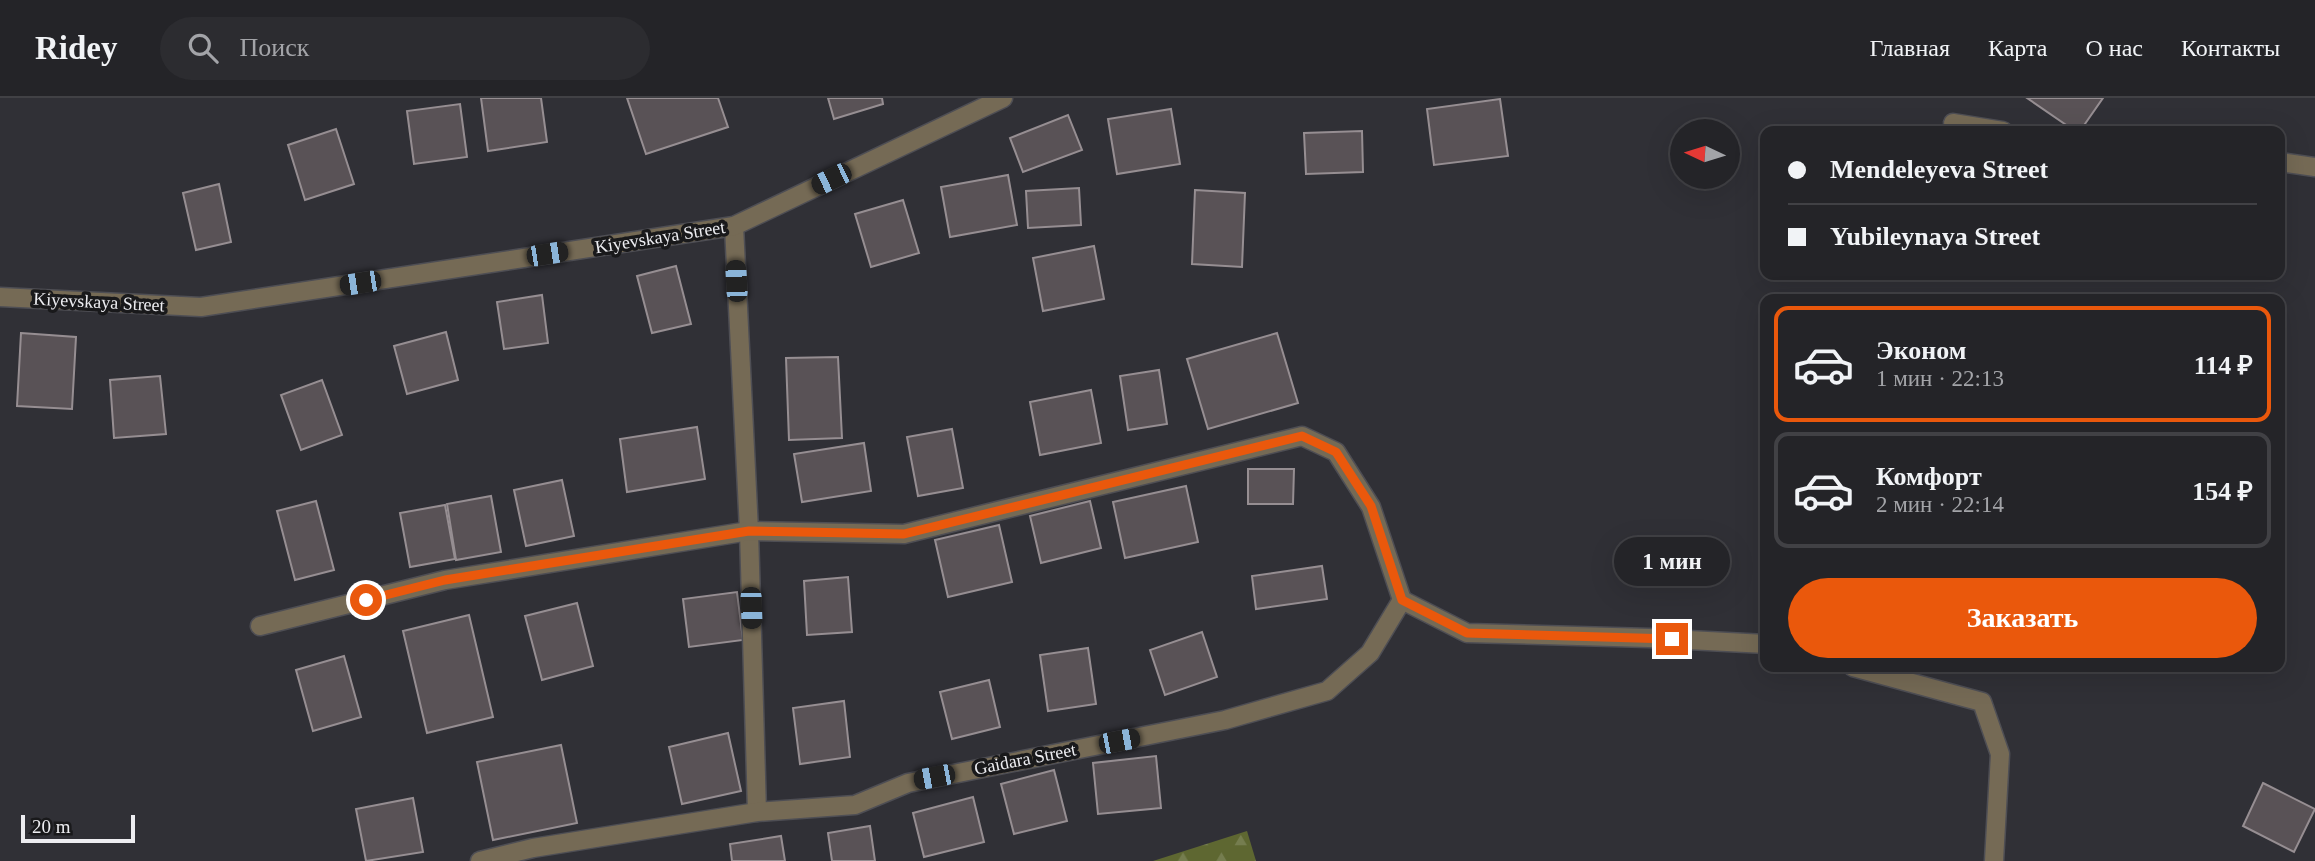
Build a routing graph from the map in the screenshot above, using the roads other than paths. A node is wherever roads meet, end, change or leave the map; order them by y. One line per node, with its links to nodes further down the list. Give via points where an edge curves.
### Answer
1 (1003, 98): 6 (street, Kiyevskaya Street)
2 (1953, 123): 3 (street)
3 (1972, 126)
4 (2285, 163): 5 (street)
5 (2315, 167)
6 (734, 226): 7 (street, Kiyevskaya Street, via 201,307); 8 (street)
7 (0, 298)
8 (749, 531): 9 (street, via 904,534 1302,436 1336,452 1371,506); 10 (street, via 445,580); 13 (street)
9 (1402, 600): 11 (street, via 1467,633); 13 (street, Gaidara Street, via 1370,653 1327,691 1224,720 908,783 855,805)
10 (260, 626)
11 (1760, 644)
12 (1871, 672): 15 (street, via 1982,702 2000,754)
13 (757, 812): 14 (street, Gaidara Street, via 533,848)
14 (480, 861)
15 (1994, 861)

